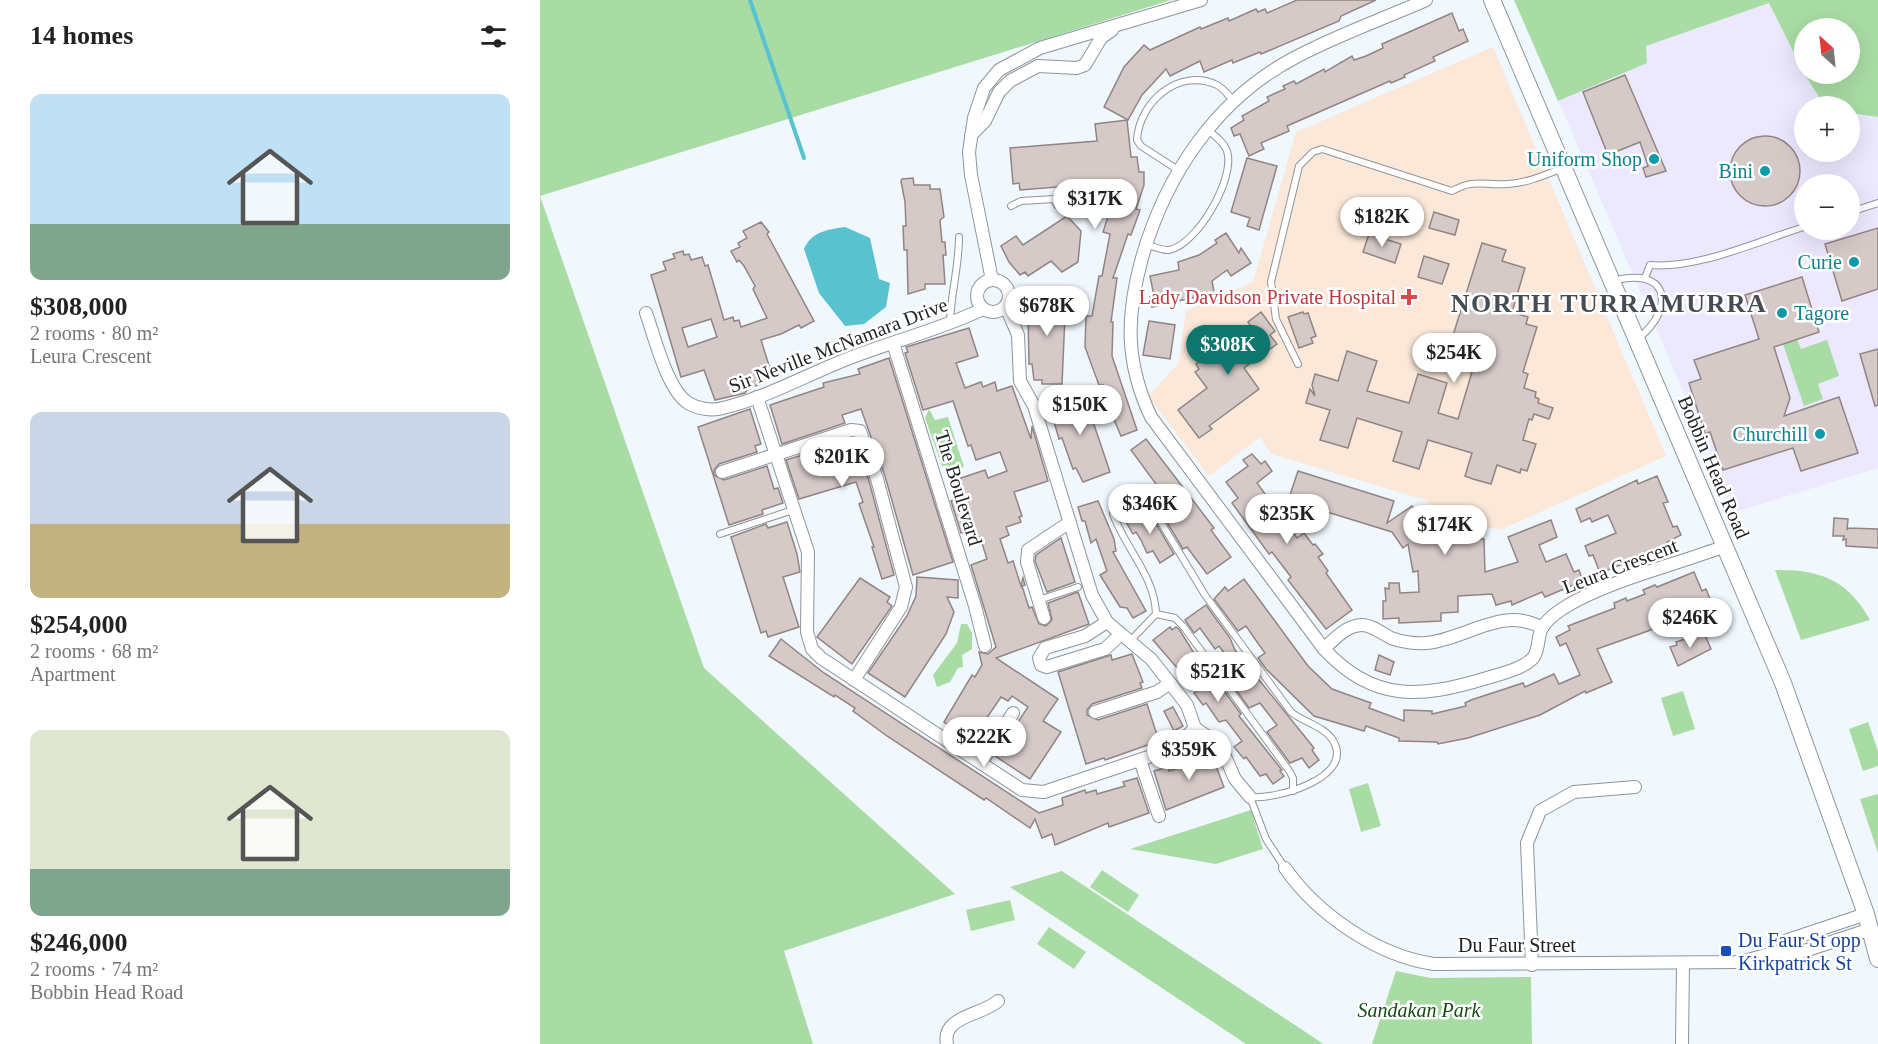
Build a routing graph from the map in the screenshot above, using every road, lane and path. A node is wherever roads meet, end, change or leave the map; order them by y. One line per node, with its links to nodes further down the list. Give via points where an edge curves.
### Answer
1 (1201, 0): 4 (street)
2 (1426, 0): 5 (street, via 1295,57)
3 (1492, 0): 8 (main road, Bobbin Head Road)
4 (1118, 25): 7 (street, via 1101,38 1085,65 1038,66 1010,81 999,92 985,121); 7 (street, via 1040,48 999,70 984,88)
5 (1234, 101): 6 (street); 9 (lane, via 1219,85 1201,80 1185,80 1156,97 1141,119 1137,140)
6 (1208, 130): 9 (street); 16 (lane, via 1227,151 1217,200 1181,245 1168,250)
7 (971, 135): 18 (street, via 971,175)
8 (1563, 168): 19 (main road, Bobbin Head Road); 26 (lane, via 1537,179 1508,184 1468,182 1452,191 1322,149 1313,153 1299,166 1271,282 1276,319)
9 (1178, 170): 16 (street, via 1152,222)
10 (1878, 203): 13 (lane)
11 (1056, 205): 12 (lane, via 1054,199 1021,201)
12 (1011, 206)
13 (1860, 209)
14 (1794, 230): 17 (lane, via 1673,266 1650,265)
15 (959, 237): 23 (lane)
16 (1146, 244): 42 (street, via 1130,319 1131,356 1140,393 1151,417)
17 (1645, 278): 19 (lane, via 1631,276); 24 (lane, via 1660,290 1663,309 1652,327)
18 (992, 280): 20 (street, via 1007,289); 21 (street, via 977,292)
19 (1613, 281): 24 (main road, Bobbin Head Road)
20 (1006, 307): 21 (street, via 995,313); 31 (street, via 1018,335 1020,381 1034,406)
21 (983, 309): 23 (street, Sir Neville McNamara Drive)
22 (646, 314): 27 (street, Sir Neville McNamara Drive, via 675,391 688,403 703,409 721,409)
23 (950, 325): 25 (street, Sir Neville McNamara Drive)
24 (1638, 339): 33 (main road, Bobbin Head Road)
25 (893, 343): 27 (street, Sir Neville McNamara Drive); 41 (street, The Boulevard)
26 (1298, 364)
27 (757, 397): 28 (street)
28 (775, 457): 29 (street); 30 (street); 43 (street, via 851,430 860,431 865,441 906,587 901,608)
29 (722, 472)
30 (793, 510): 32 (lane); 43 (street, via 808,552 807,632 812,649)
31 (1070, 522): 35 (street, via 1028,550 1027,562); 38 (street, via 1092,595)
32 (720, 534)
33 (1725, 546): 39 (street, Leura Crescent, via 1592,595 1562,609); 55 (main road, Bobbin Head Road, via 1795,714)
34 (1078, 587): 35 (lane)
35 (1039, 600): 37 (street)
36 (1156, 614): 40 (lane); 51 (lane, via 1175,618 1182,626 1290,772); 51 (lane, via 1152,588 1113,514 1116,501 1131,494 1148,501 1205,595 1291,712 1301,721 1326,731 1334,741 1335,763 1323,777)
37 (1044, 618)
38 (1107, 622): 40 (street); 40 (street, via 1085,636 1046,648 1039,658 1041,665 1047,667 1105,649)
39 (1542, 628): 42 (street, via 1512,620 1428,643 1412,643 1364,625 1351,627); 42 (street, via 1532,659 1511,670 1453,688 1414,694 1377,687 1349,672)
40 (1126, 637): 44 (street)
41 (985, 646)
42 (1324, 649)
43 (854, 680): 49 (street)
44 (1170, 683): 45 (street, via 1157,692); 47 (street, via 1187,705)
45 (1095, 712)
46 (1013, 713): 49 (street)
47 (1195, 728): 48 (street, via 1175,748); 52 (street, via 1220,745 1235,779)
48 (1140, 760): 49 (street, via 1044,792 1022,790); 53 (street)
49 (981, 763)
50 (1635, 787): 57 (street, via 1574,792 1540,811 1527,843)
51 (1293, 790): 52 (lane, via 1271,797)
52 (1250, 797): 54 (lane, via 1266,839)
53 (1159, 816)
54 (1285, 868): 57 (street, Du Faur Street, via 1301,891 1345,925 1411,961)
55 (1867, 922): 56 (main road, Bobbin Head Road); 58 (street, Du Faur Street, via 1785,941 1781,951 1740,962)
56 (1878, 959)
57 (1532, 964): 58 (street, Du Faur Street)
58 (1683, 964): 61 (street)
59 (998, 1001): 60 (street, via 990,1009 952,1024)
60 (947, 1044)
61 (1682, 1044)

